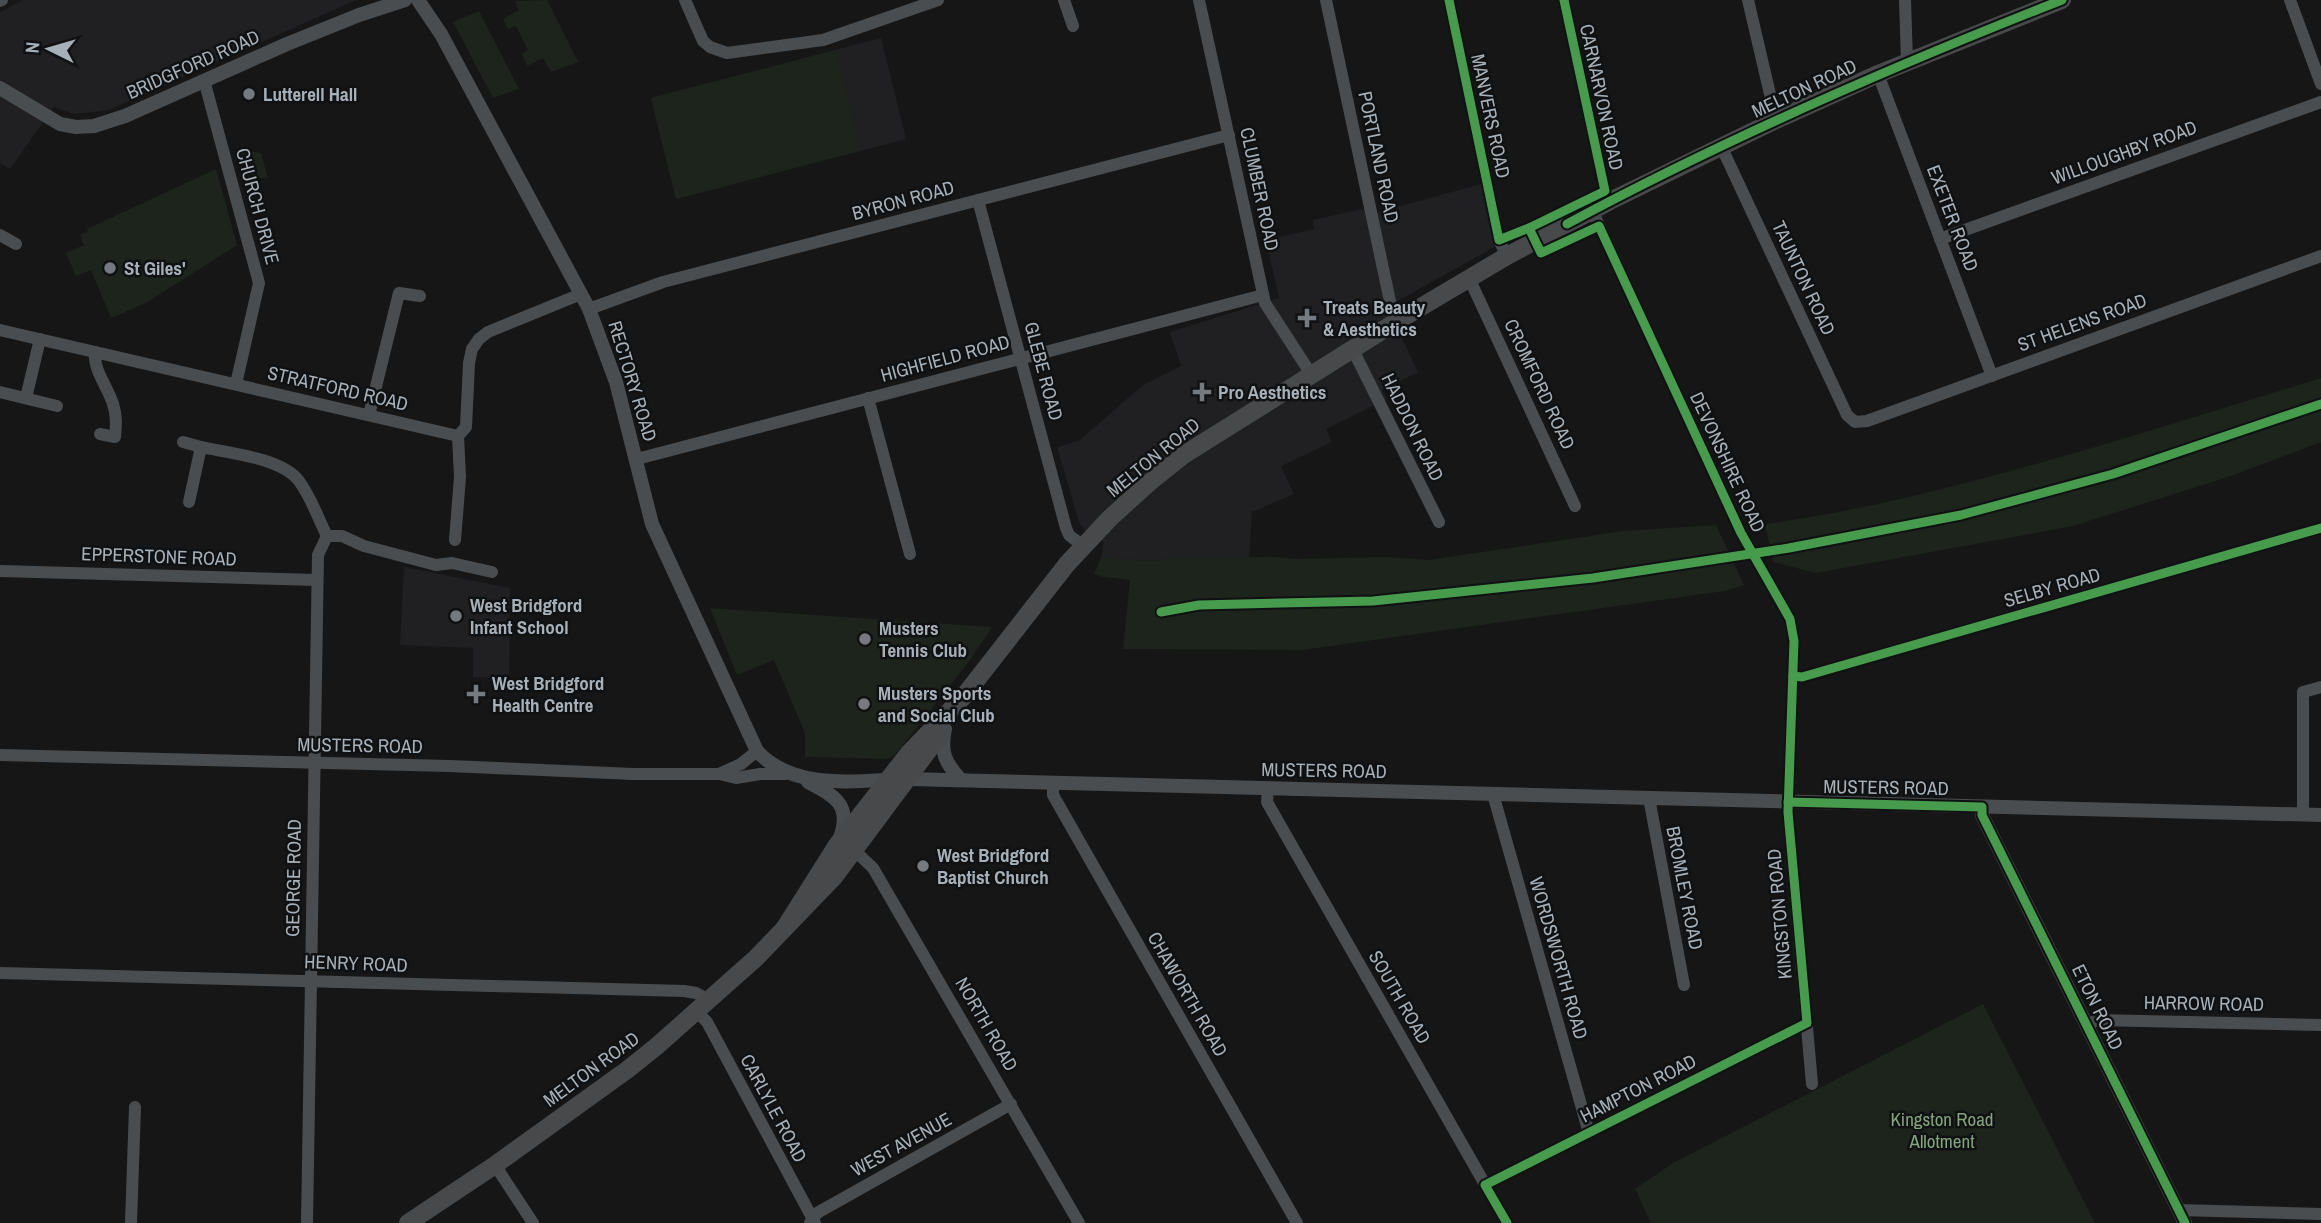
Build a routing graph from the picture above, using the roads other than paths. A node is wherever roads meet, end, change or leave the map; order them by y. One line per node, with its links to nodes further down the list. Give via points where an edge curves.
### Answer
1 (405, 0): 17 (street, BRIDGFORD ROAD)
2 (418, 0): 33 (street, RECTORY ROAD, via 441,34)
3 (685, 0): 4 (street, via 703,41 727,52 824,40)
4 (938, 0)
5 (1064, 0): 14 (street)
6 (1199, 0): 22 (street, CLUMBER ROAD)
7 (1326, 0): 37 (street, PORTLAND ROAD, via 1391,306)
8 (1449, 0): 30 (street, MANVERS ROAD, via 1499,240)
9 (1564, 0): 25 (street, CARNARVON ROAD)
10 (1748, 0): 21 (street)
11 (1905, 0): 15 (street)
12 (2062, 0): 15 (main road, MELTON ROAD)
13 (2290, 0): 18 (street)
14 (1073, 26)
15 (1907, 61): 16 (main road, MELTON ROAD)
16 (1878, 74): 21 (main road, MELTON ROAD); 28 (street, EXETER ROAD)
17 (204, 80): 19 (street, BRIDGFORD ROAD, via 111,121 76,127 60,124); 45 (street, CHURCH DRIVE, via 259,284)
18 (2321, 84)
19 (0, 88)
20 (2321, 102): 28 (street, WILLOUGHBY ROAD)
21 (1776, 120): 23 (main road, MELTON ROAD)
22 (1228, 135): 24 (street, BYRON ROAD); 34 (street, CLUMBER ROAD)
23 (1721, 146): 25 (main road, MELTON ROAD); 51 (street, TAUNTON ROAD, via 1847,415)
24 (978, 200): 36 (street, BYRON ROAD, via 663,282); 42 (street, GLEBE ROAD)
25 (1610, 201): 26 (main road, MELTON ROAD)
26 (1592, 211): 30 (main road, MELTON ROAD); 68 (street, DEVONSHIRE ROAD, via 1741,533 1790,619)
27 (0, 235): 29 (street)
28 (1940, 239): 44 (street, EXETER ROAD)
29 (16, 244)
30 (1507, 256): 32 (main road, MELTON ROAD)
31 (2321, 256): 44 (street, ST HELENS ROAD)
32 (1469, 278): 37 (main road, MELTON ROAD); 58 (street, CROMFORD ROAD)
33 (581, 294): 36 (street, RECTORY ROAD); 53 (street, via 479,339 468,363 466,427)
34 (1263, 295): 42 (street, HIGHFIELD ROAD); 43 (street, CLUMBER ROAD)
35 (420, 296): 50 (street, via 399,293)
36 (589, 309): 56 (street, RECTORY ROAD, via 615,376)
37 (1399, 320): 40 (main road, MELTON ROAD)
38 (0, 330): 39 (street, STRATFORD ROAD)
39 (40, 339): 41 (street, STRATFORD ROAD); 47 (street)
40 (1352, 348): 43 (main road, MELTON ROAD); 59 (street, HADDON ROAD)
41 (95, 352): 45 (street, STRATFORD ROAD); 52 (street, via 117,421 115,437)
42 (1020, 358): 48 (street, HIGHFIELD ROAD); 63 (street, GLEBE ROAD, via 1066,528)
43 (1311, 374): 63 (main road, MELTON ROAD, via 1185,454)
44 (1992, 376): 51 (street, ST HELENS ROAD)
45 (236, 384): 50 (street, STRATFORD ROAD)
46 (0, 392): 47 (street)
47 (26, 398): 49 (street)
48 (868, 398): 56 (street, HIGHFIELD ROAD); 64 (street)
49 (57, 406)
50 (369, 415): 53 (street, STRATFORD ROAD)
51 (1855, 422)
52 (100, 434)
53 (458, 436): 62 (street)
54 (183, 442): 55 (street)
55 (201, 447): 57 (street); 61 (street, via 288,471 300,482)
56 (637, 459): 72 (street, RECTORY ROAD, via 657,537)
57 (188, 502)
58 (1575, 506)
59 (1439, 522)
60 (2321, 528): 68 (street, SELBY ROAD)
61 (327, 536): 66 (street, via 342,536 436,565 452,563); 67 (street, GEORGE ROAD, via 319,550)
62 (455, 540)
63 (1083, 546): 70 (main road, MELTON ROAD)
64 (910, 554)
65 (0, 571): 67 (street, EPPERSTONE ROAD)
66 (492, 572)
67 (317, 580): 74 (street, GEORGE ROAD)
68 (1793, 676): 84 (street, DEVONSHIRE ROAD)
69 (2321, 687): 86 (street, via 2303,692)
70 (964, 696): 71 (main road, MELTON ROAD); 77 (main road, MELTON ROAD)
71 (946, 724): 78 (main road, MELTON ROAD); 79 (street, via 944,758)
72 (757, 751): 75 (street, MUSTERS ROAD); 76 (street)
73 (0, 755): 74 (street, MUSTERS ROAD)
74 (314, 764): 75 (street, MUSTERS ROAD); 90 (street, GEORGE ROAD)
75 (719, 774): 76 (street, MUSTERS ROAD, via 736,778)
76 (793, 776): 77 (street, MUSTERS ROAD); 88 (street, via 826,792 841,807)
77 (889, 779): 78 (street, MUSTERS ROAD); 88 (main road, MELTON ROAD)
78 (908, 779): 79 (street, MUSTERS ROAD); 88 (main road, MELTON ROAD)
79 (961, 780): 80 (street, MUSTERS ROAD)
80 (1053, 783): 81 (street, MUSTERS ROAD); 110 (street, CHAWORTH ROAD, via 1053,795)
81 (1268, 788): 82 (street, MUSTERS ROAD); 101 (street, SOUTH ROAD, via 1266,802)
82 (1493, 794): 83 (street, MUSTERS ROAD); 99 (street, WORDSWORTH ROAD)
83 (1649, 798): 84 (street, MUSTERS ROAD); 91 (street, BROMLEY ROAD)
84 (1788, 802): 85 (street, MUSTERS ROAD); 93 (street, KINGSTON ROAD)
85 (1982, 807): 86 (street, MUSTERS ROAD); 94 (street, ETON ROAD)
86 (2303, 815): 87 (street, MUSTERS ROAD)
87 (2321, 815)
88 (846, 847): 92 (main road, MELTON ROAD, via 834,877); 97 (street, NORTH ROAD, via 873,868)
89 (0, 973): 90 (street, HENRY ROAD)
90 (310, 981): 92 (street, HENRY ROAD, via 684,991 696,993); 106 (street, GEORGE ROAD)
91 (1684, 985)
92 (703, 1006): 100 (main road, MELTON ROAD, via 627,1070); 104 (street, CARLYLE ROAD, via 707,1022)
93 (1807, 1023): 96 (street, KINGSTON ROAD); 99 (street, HAMPTON ROAD)
94 (2087, 1024): 95 (street, HARROW ROAD, via 2096,1020); 103 (street, ETON ROAD)
95 (2321, 1025)
96 (1812, 1084)
97 (1011, 1104): 104 (street, WEST AVENUE, via 817,1213); 109 (street, NORTH ROAD)
98 (135, 1107): 105 (street)
99 (1589, 1133): 101 (street, HAMPTON ROAD)
100 (495, 1165): 107 (main road, MELTON ROAD); 108 (street)
101 (1485, 1185): 111 (street, SOUTH ROAD)
102 (2321, 1214): 103 (street)
103 (2182, 1217)
104 (812, 1222)
105 (131, 1223)
106 (306, 1223)
107 (408, 1223)
108 (533, 1223)
109 (1079, 1223)
110 (1297, 1223)
111 (1507, 1223)

